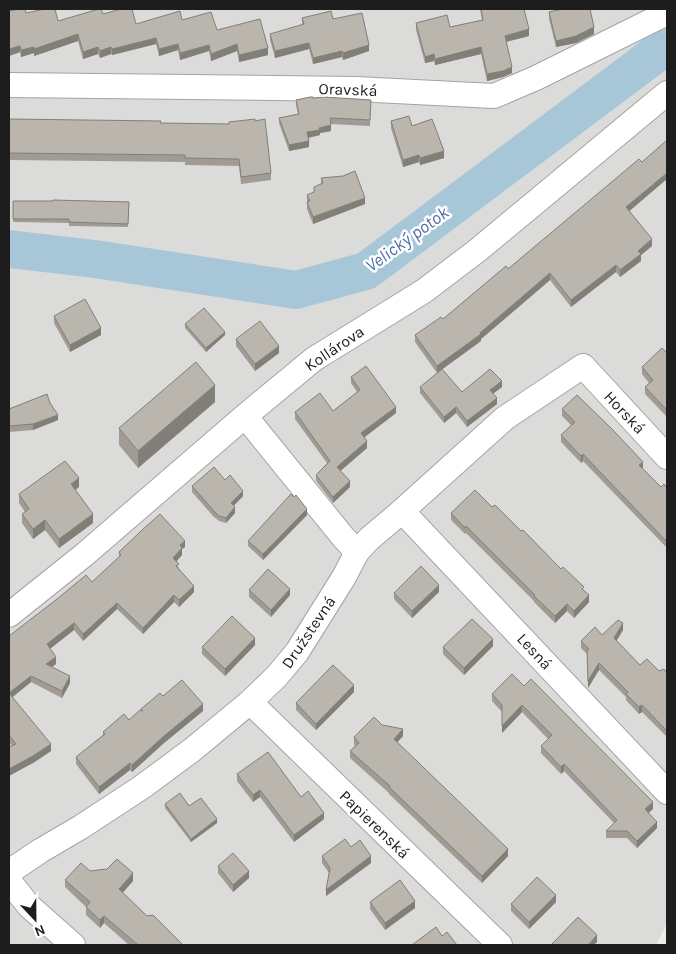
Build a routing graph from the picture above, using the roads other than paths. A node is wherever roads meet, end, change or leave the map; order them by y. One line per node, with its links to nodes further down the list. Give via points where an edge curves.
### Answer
1 (667, 13): 2 (street, Oravská, via 494,96 356,89)
2 (9, 85)
3 (667, 93): 5 (street, Kollárova, via 478,250 431,285 314,358)
4 (583, 366): 6 (street, Horská); 7 (street, Družstevná, via 505,418)
5 (245, 416): 8 (street); 9 (street, Kollárova)
6 (667, 457)
7 (402, 511): 8 (street, Družstevná); 11 (street, Lesná)
8 (357, 552): 10 (street, Družstevná, via 297,652)
9 (9, 616)
10 (250, 702): 12 (street, Družstevná, via 142,787); 15 (street, Papierenská)
11 (667, 792)
12 (9, 872)
13 (9, 881): 14 (street, via 29,906)
14 (73, 945)
15 (500, 945)

